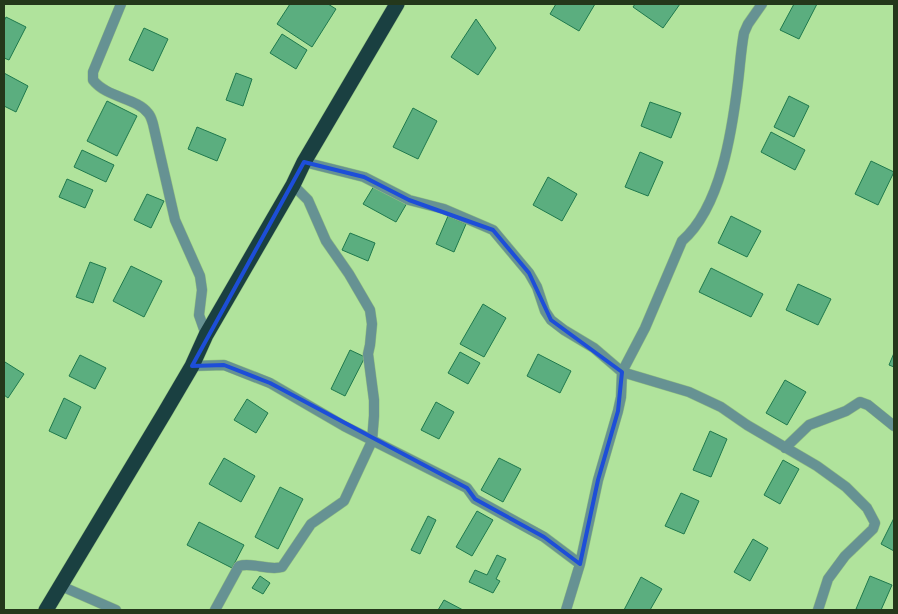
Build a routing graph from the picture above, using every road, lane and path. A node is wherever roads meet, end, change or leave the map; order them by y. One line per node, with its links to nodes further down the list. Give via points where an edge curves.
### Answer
1 (121, 4): 6 (street, via 92,72 93,80 104,90 149,113 175,220 200,276 199,315)
2 (398, 4): 4 (highway)
3 (762, 4): 8 (street, via 743,38 734,122 712,201 682,241 649,320)
4 (304, 162): 5 (highway); 8 (street, via 364,177 409,200 444,209 493,230 529,273 551,320 594,348)
5 (293, 185): 6 (highway); 10 (street, via 308,200 326,240 372,316 368,354 374,400)
6 (206, 335): 7 (highway)
7 (192, 366): 10 (street, via 215,364 231,367 270,383); 13 (highway)
8 (622, 372): 11 (street, via 721,407); 12 (street, via 618,411 598,480)
9 (894, 426): 11 (street, via 860,402 809,425)
10 (372, 441): 12 (street, via 467,488 474,499 544,537); 16 (street, via 344,501 311,524 282,567 239,566)
11 (785, 448): 18 (street, via 846,487 867,508 875,523 828,579)
12 (580, 564): 17 (street)
13 (61, 586): 14 (highway); 15 (street)
14 (46, 610)
15 (116, 610)
16 (216, 610)
17 (566, 610)
18 (818, 610)

